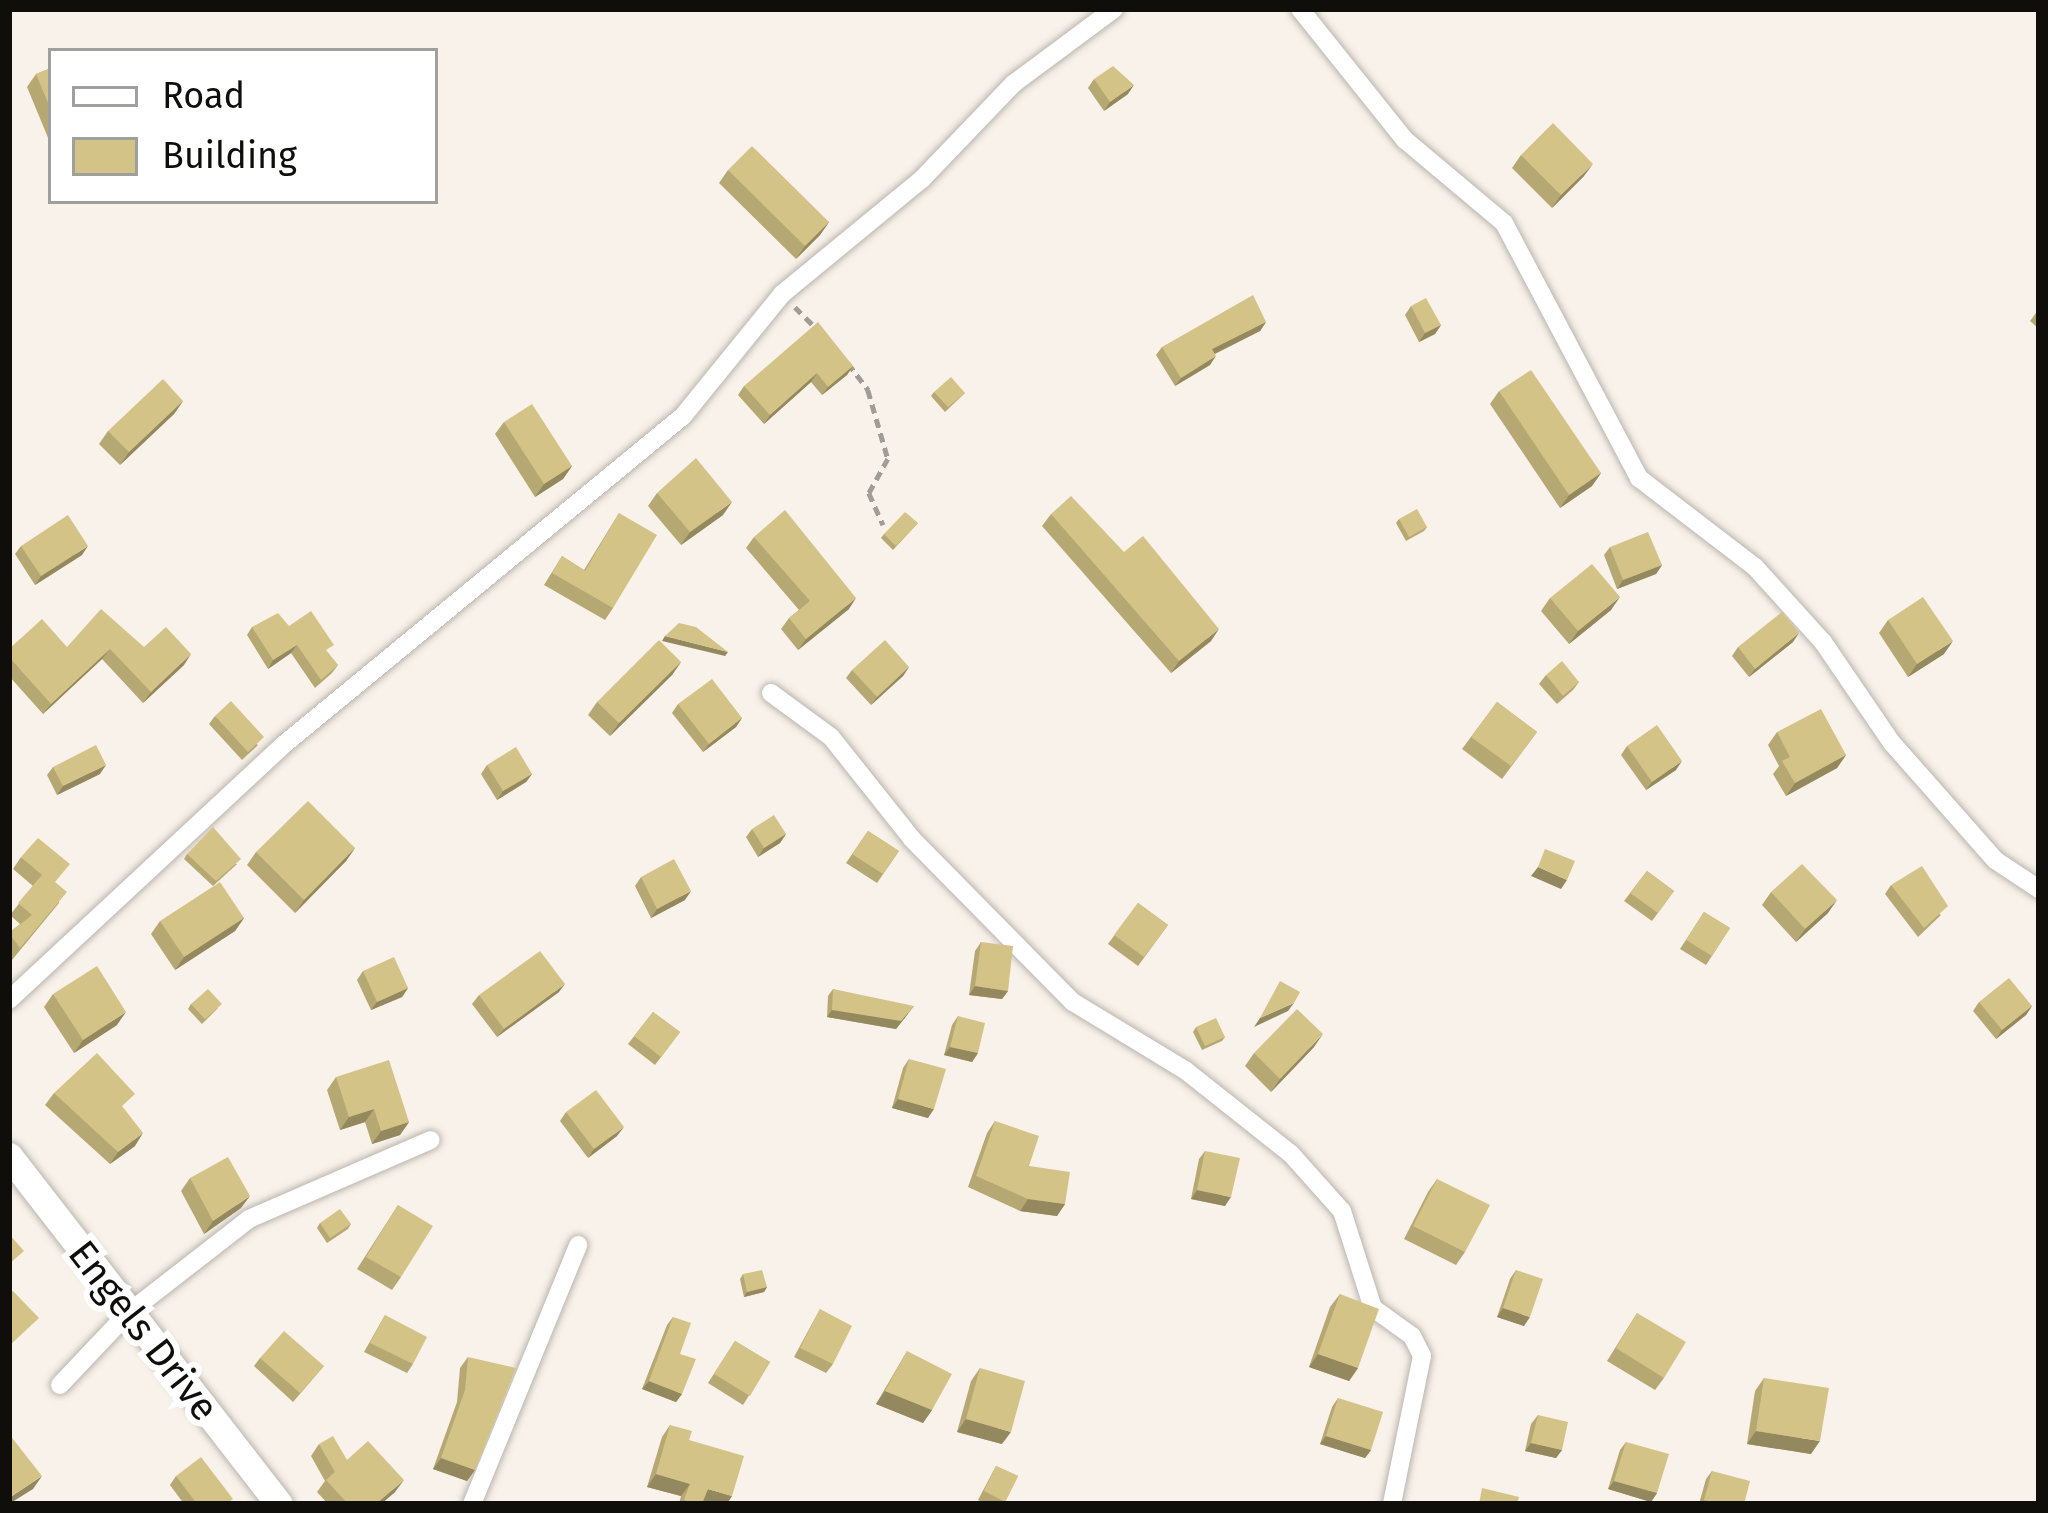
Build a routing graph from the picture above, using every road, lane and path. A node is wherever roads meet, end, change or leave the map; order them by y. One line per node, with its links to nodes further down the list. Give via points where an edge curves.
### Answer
1 (1114, 9): 3 (street, via 1013,84 922,179)
2 (1300, 9): 8 (street, via 1405,140 1504,223 1639,478 1755,567 1995,860)
3 (782, 294): 4 (path); 9 (street, via 683,416 282,746)
4 (826, 338)
5 (840, 352): 6 (path, via 868,390 887,459 869,493)
6 (883, 525)
7 (771, 693): 17 (street, via 831,737 912,838 1072,1002 1185,1070 1292,1154 1342,1210 1373,1308 1412,1336 1422,1356)
8 (2039, 889)
9 (9, 1000)
10 (431, 1140): 13 (street, via 249,1219)
11 (9, 1156): 13 (street, Engels Drive)
12 (578, 1245): 16 (street)
13 (128, 1312): 14 (street); 15 (street, Engels Drive)
14 (60, 1385)
15 (279, 1504)
16 (472, 1504)
17 (1392, 1504)

